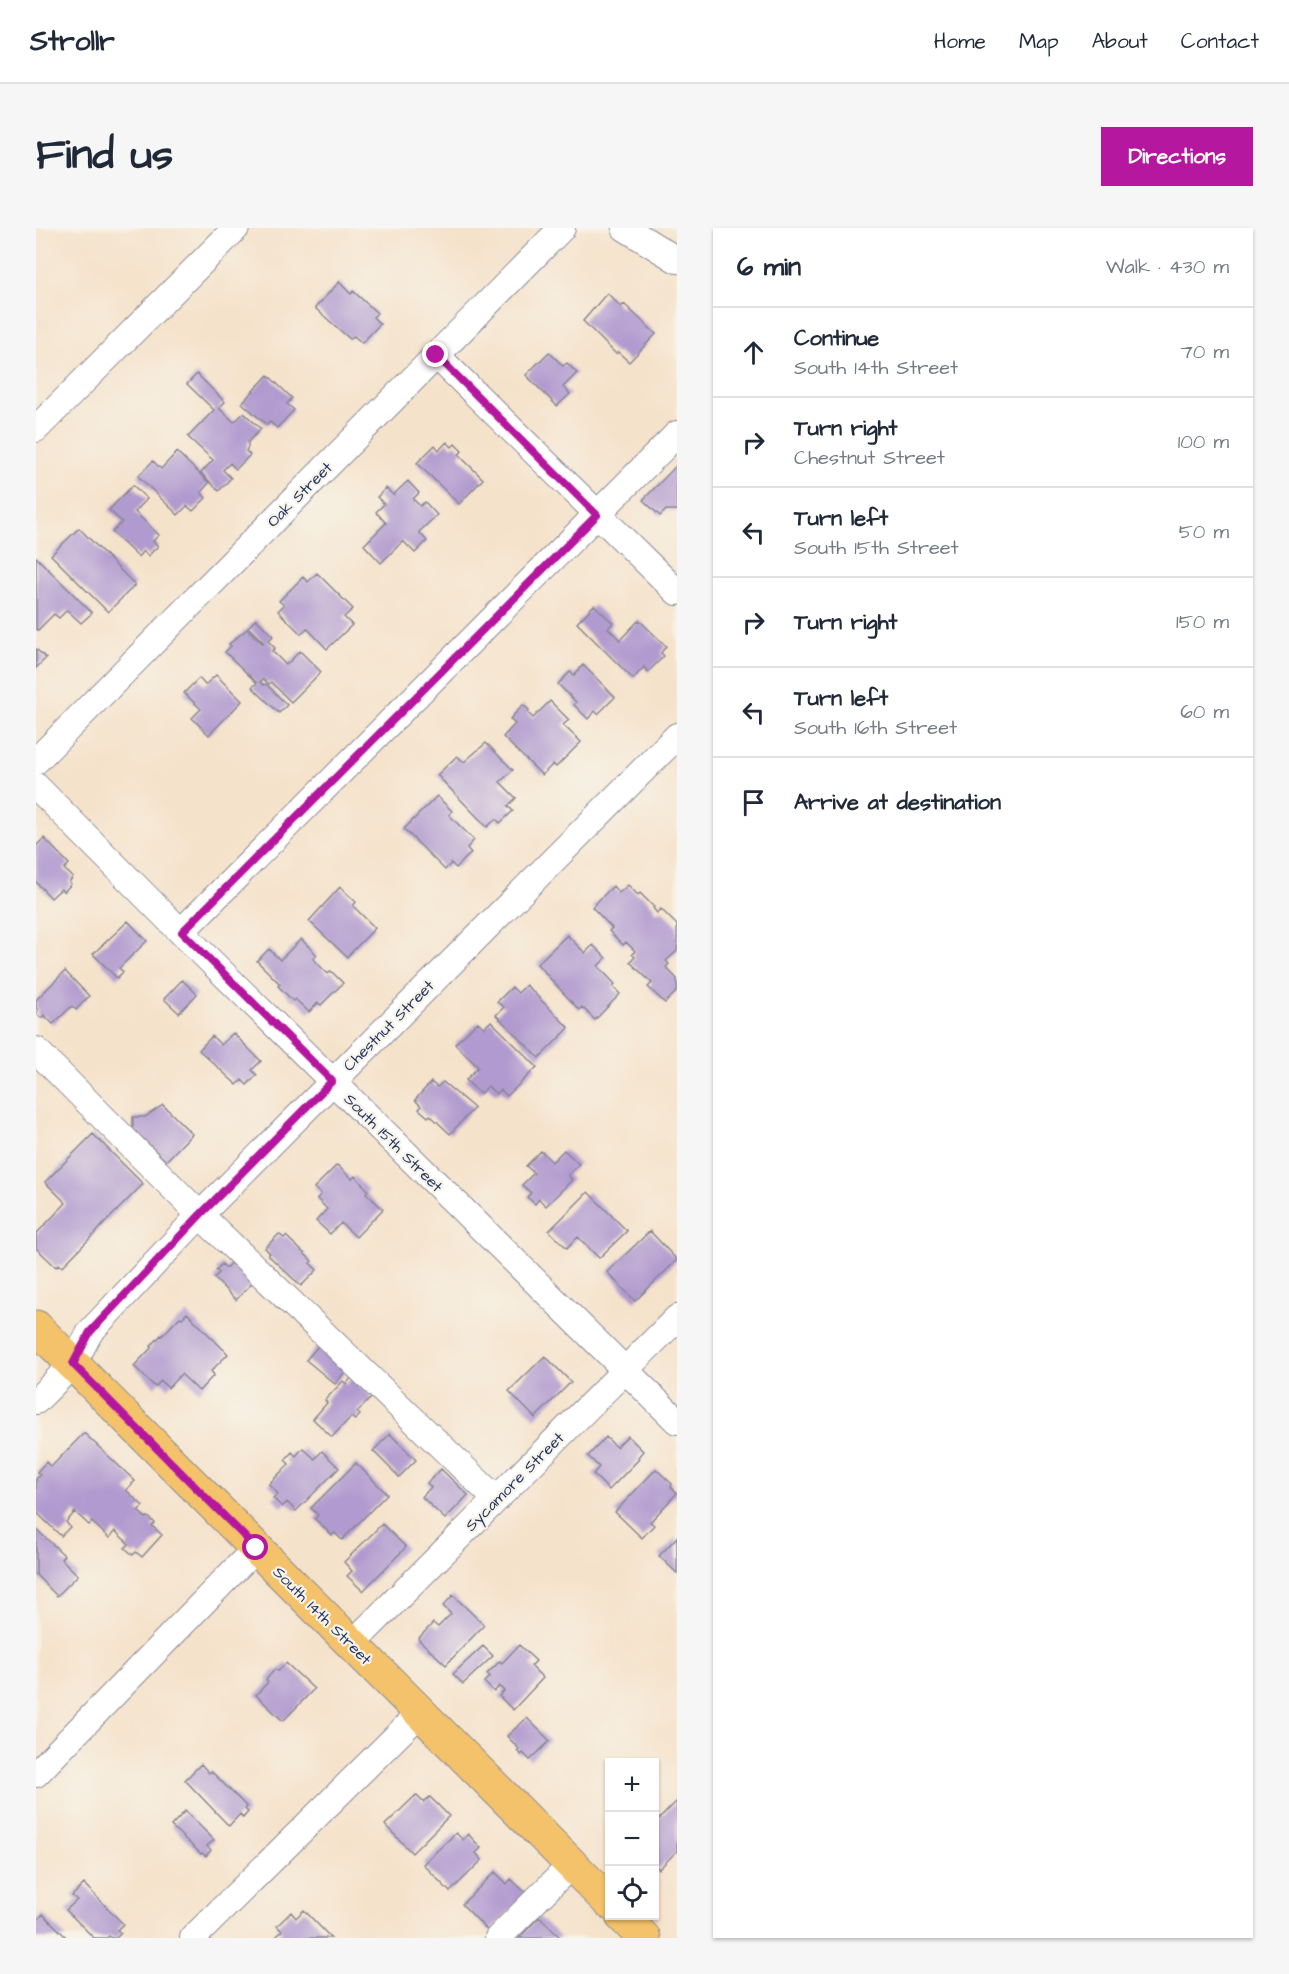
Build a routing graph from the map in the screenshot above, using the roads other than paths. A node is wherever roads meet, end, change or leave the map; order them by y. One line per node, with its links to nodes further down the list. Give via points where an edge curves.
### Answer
1 (236, 228): 6 (street)
2 (562, 228): 5 (street, Oak Street)
3 (625, 228): 4 (street)
4 (677, 260)
5 (436, 355): 8 (street); 11 (street, Oak Street)
6 (36, 429)
7 (677, 434): 8 (street)
8 (597, 515): 9 (street); 13 (street)
9 (677, 592)
10 (677, 736): 15 (street, Chestnut Street)
11 (36, 761)
12 (36, 786): 13 (street, South 15th Street)
13 (182, 932): 15 (street, South 15th Street)
14 (36, 1050): 16 (street)
15 (332, 1081): 16 (street, Chestnut Street); 20 (street, South 15th Street)
16 (200, 1215): 19 (street, Chestnut Street, via 90,1332); 23 (street)
17 (677, 1318): 20 (street, Sycamore Street)
18 (36, 1327): 19 (main road, South 14th Street)
19 (73, 1364): 21 (street, Chestnut Street); 24 (main road, South 14th Street)
20 (625, 1370): 22 (street, South 15th Street); 23 (street, Sycamore Street)
21 (36, 1401)
22 (677, 1421)
23 (496, 1499): 25 (street, Sycamore Street)
24 (256, 1548): 25 (main road, South 14th Street); 27 (street)
25 (352, 1644): 26 (main road, South 14th Street)
26 (420, 1713): 28 (main road, South 14th Street); 31 (street)
27 (36, 1774)
28 (571, 1864): 29 (main road, South 14th Street); 32 (street)
29 (605, 1899)
30 (626, 1920): 33 (main road)
31 (193, 1938)
32 (498, 1938)
33 (644, 1938)

